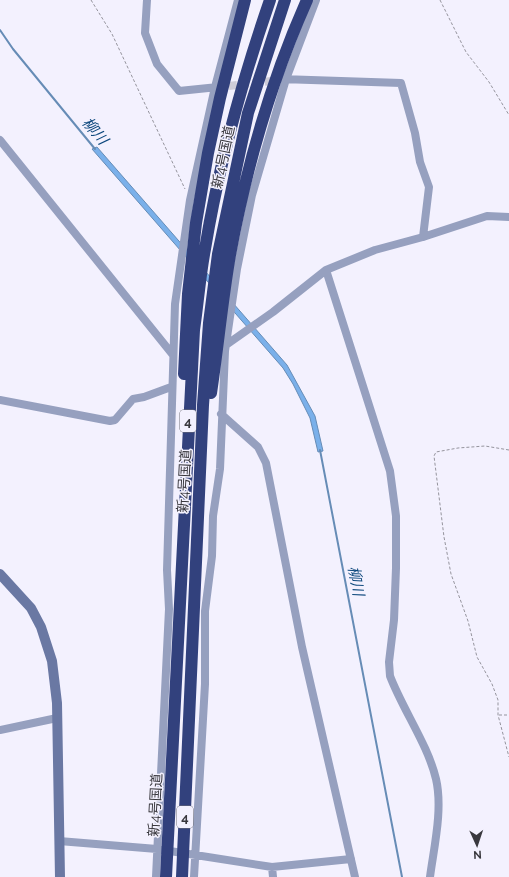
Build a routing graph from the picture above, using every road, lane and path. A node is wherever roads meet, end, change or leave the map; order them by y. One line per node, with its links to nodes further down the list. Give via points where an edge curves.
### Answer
1 (91, 0): 14 (path, via 112,34)
2 (147, 0): 11 (street, via 145,33 157,64 179,91)
3 (238, 0): 11 (street)
4 (245, 0): 11 (highway)
5 (270, 0): 23 (highway, 新4号国道 / 4, via 245,75 219,177 205,249 195,322)
6 (285, 0): 25 (highway, 新4号国道 / 4, via 248,114 218,254 205,362)
7 (307, 0): 10 (highway)
8 (316, 0): 10 (street)
9 (440, 0): 12 (path, via 466,52 489,82)
10 (277, 80): 16 (street, via 401,83 420,162 429,187); 18 (street, via 237,269); 25 (highway, via 246,178 230,255)
11 (222, 87): 14 (street); 23 (highway, via 202,192 188,294 183,368)
12 (509, 115)
13 (0, 140): 19 (street)
14 (190, 200): 19 (street, via 175,304)
15 (509, 217): 16 (street, via 487,216)
16 (423, 237): 17 (street, via 375,250)
17 (326, 270): 18 (street, via 278,309); 44 (street, via 390,471 396,516 396,568 390,676 428,756 436,780 437,824)
18 (226, 345): 22 (street)
19 (173, 355): 20 (street)
20 (171, 387): 21 (street, via 133,399 115,420 110,421); 33 (street, via 167,570 169,610)
21 (0, 400)
22 (221, 414): 34 (street, via 220,469 213,516 212,556 205,611 205,684); 35 (street, via 258,446 266,463 304,654)
23 (188, 419): 33 (highway, 新4号国道 / 4)
24 (509, 450): 27 (path, via 485,446 458,448 436,452 434,456 451,574 468,621 477,657 498,700)
25 (200, 460): 34 (highway, 新4号国道 / 4)
26 (0, 574): 29 (street, via 31,608 41,627 52,661)
27 (498, 715): 28 (path); 31 (path)
28 (509, 715)
29 (57, 718): 30 (street); 32 (street)
30 (0, 730)
31 (509, 757)
32 (59, 842): 33 (street); 37 (street)
33 (162, 850): 34 (street); 38 (street); 39 (highway, 新4号国道 / 4)
34 (189, 854): 36 (street); 40 (highway, 新4号国道 / 4); 41 (street)
35 (351, 859): 36 (street); 43 (street)
36 (272, 867): 42 (street)
37 (60, 877)
38 (156, 877)
39 (166, 877)
40 (182, 877)
41 (194, 877)
42 (273, 877)
43 (355, 877)
44 (430, 877)

